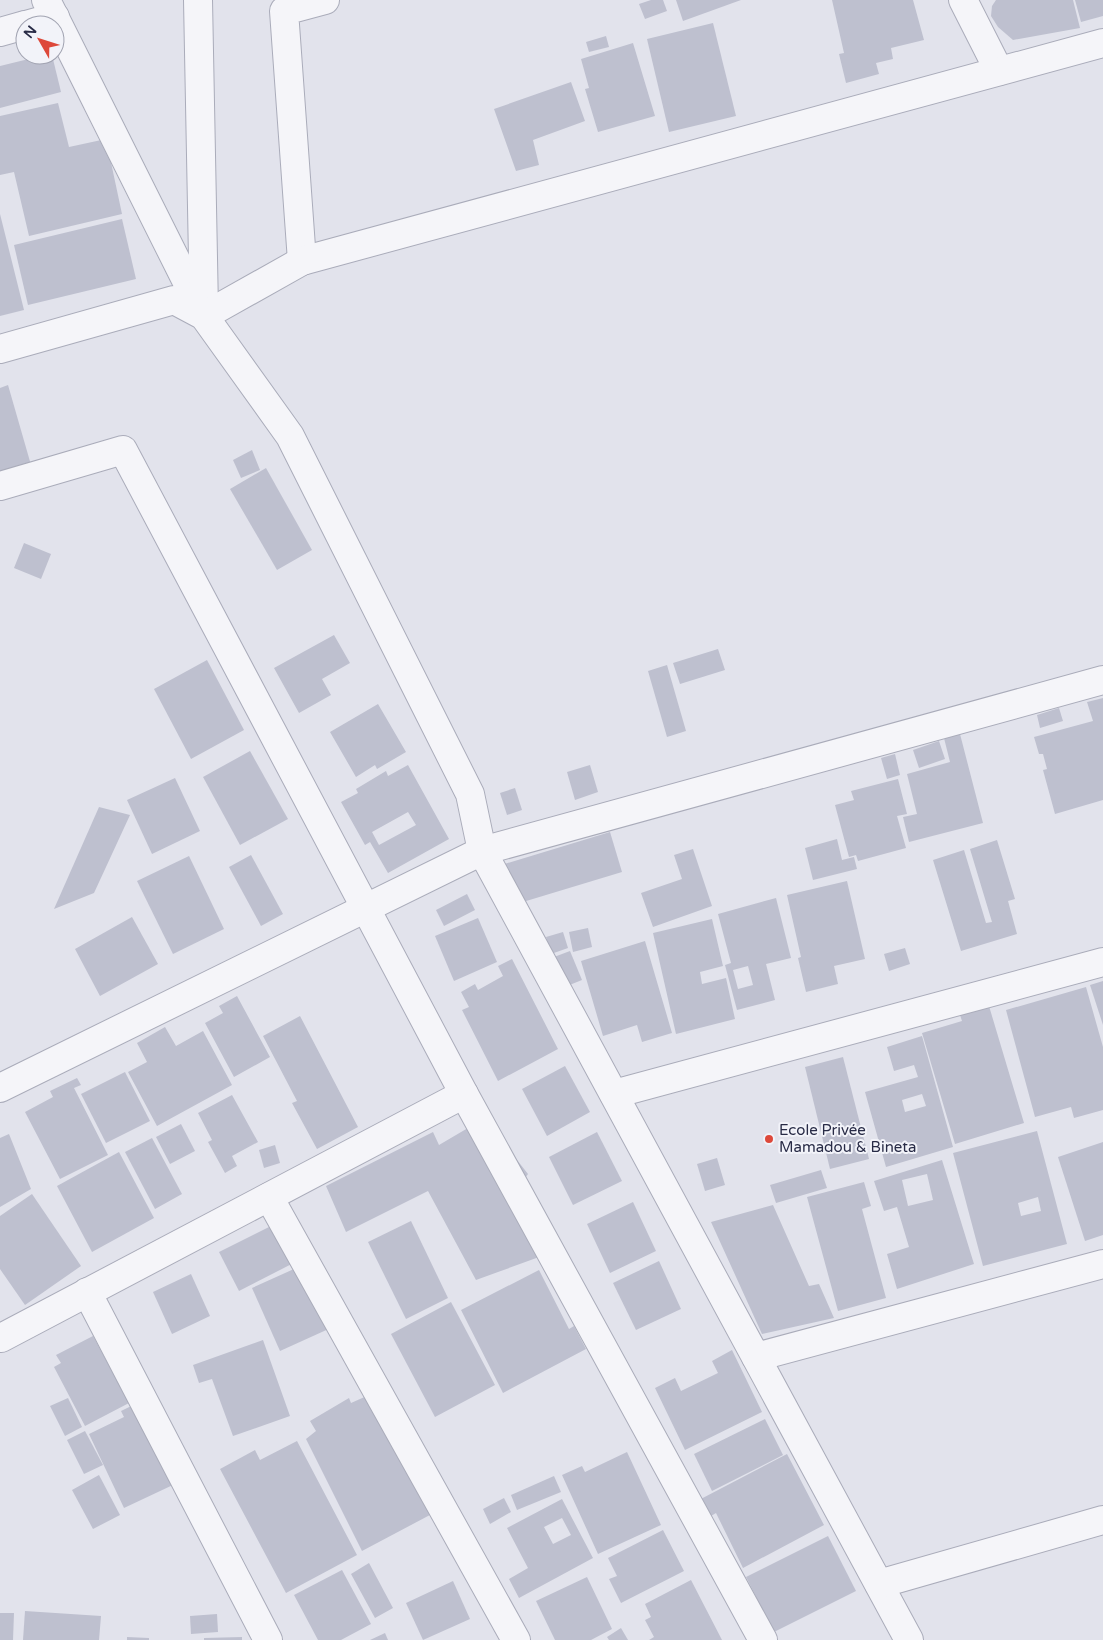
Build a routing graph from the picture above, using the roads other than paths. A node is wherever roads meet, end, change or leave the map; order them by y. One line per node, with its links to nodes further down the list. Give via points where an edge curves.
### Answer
1 (198, 0): 10 (street)
2 (325, 0): 9 (street, via 284,11)
3 (963, 0): 8 (street)
4 (51, 8): 10 (street)
5 (15, 28): 6 (street)
6 (0, 32)
7 (1103, 43): 8 (street)
8 (999, 71): 9 (street)
9 (302, 260): 10 (street)
10 (204, 316): 11 (street, via 174,300); 14 (street, via 290,436 470,794)
11 (0, 349)
12 (0, 486): 15 (street, via 123,450)
13 (1103, 680): 14 (street)
14 (482, 851): 15 (street); 19 (street)
15 (365, 909): 17 (street); 18 (street)
16 (1103, 962): 19 (street)
17 (0, 1088)
18 (464, 1094): 20 (street); 29 (street)
19 (614, 1094): 24 (street)
20 (269, 1196): 22 (street); 28 (street)
21 (1103, 1264): 24 (street)
22 (87, 1292): 23 (street); 27 (street)
23 (1, 1338)
24 (756, 1357): 26 (street)
25 (1103, 1520): 26 (street)
26 (879, 1584): 30 (street)
27 (268, 1640)
28 (516, 1640)
29 (763, 1640)
30 (909, 1640)

